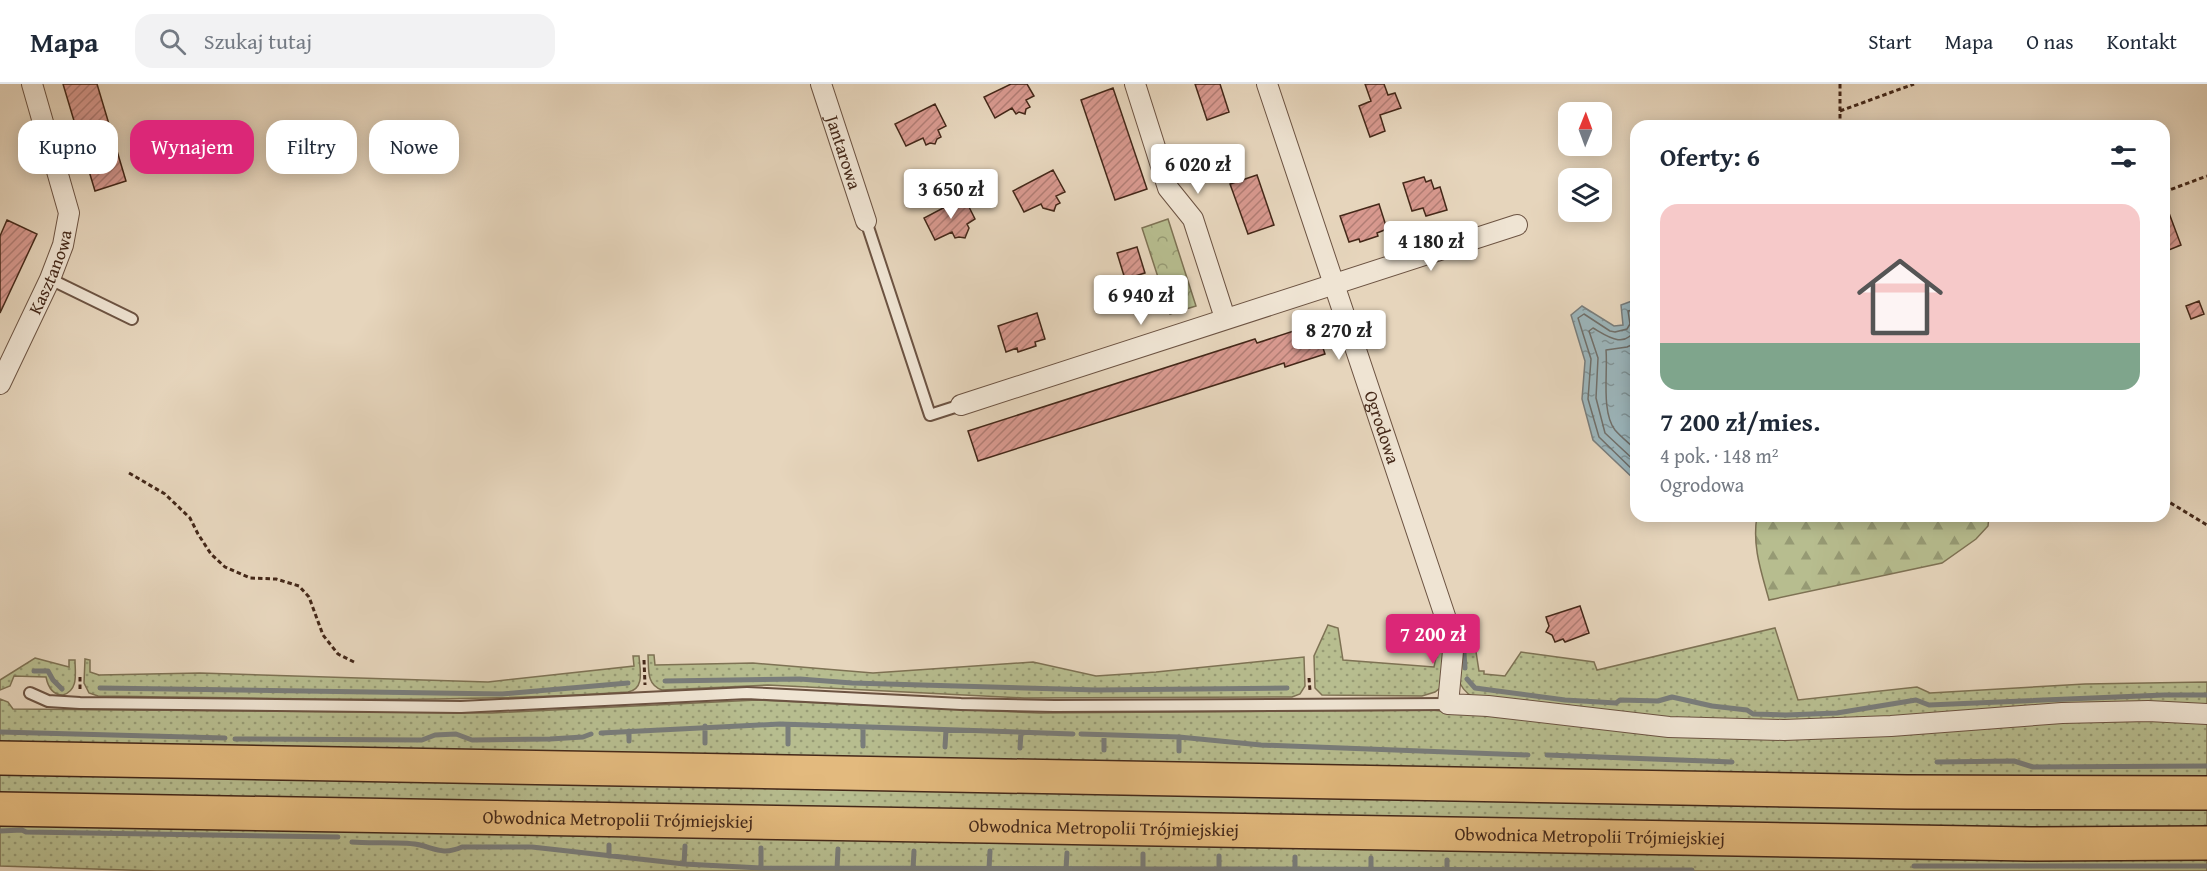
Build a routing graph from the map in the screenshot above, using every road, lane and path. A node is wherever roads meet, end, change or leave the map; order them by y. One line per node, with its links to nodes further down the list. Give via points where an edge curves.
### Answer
1 (32, 84): 13 (street, Kasztanowa, via 69,213 63,246)
2 (821, 84): 11 (street, Jantarowa)
3 (1135, 84): 15 (street, via 1168,188 1193,219)
4 (1267, 84): 14 (street, Ogrodowa)
5 (1840, 84): 7 (path)
6 (1914, 84): 7 (path)
7 (1840, 111): 8 (path)
8 (1840, 120)
9 (2207, 176): 10 (path)
10 (2170, 190)
11 (866, 221): 19 (lane, via 930,415)
12 (1517, 225): 14 (street)
13 (50, 279): 16 (lane); 17 (street, Kasztanowa)
14 (1333, 283): 15 (street); 27 (street, Ogrodowa, via 1448,625 1453,651)
15 (1225, 318): 19 (street)
16 (132, 319)
17 (7, 351): 18 (street, Kasztanowa)
18 (0, 384)
19 (961, 405)
20 (129, 473): 24 (path, via 165,494 190,518 211,554 225,567 250,578 276,579 299,586 309,597 323,635 338,654)
21 (2170, 503): 22 (path)
22 (2207, 525)
23 (644, 660): 26 (path)
24 (354, 662)
25 (30, 693): 26 (lane, via 48,701 80,703 461,707)
26 (646, 699): 27 (lane, via 759,693 1054,706)
27 (1448, 704): 28 (street, via 1669,727 1784,730 2062,713)
28 (2207, 714)
29 (0, 758): 30 (highway, via 1874,791)
30 (2207, 793)
31 (0, 809): 32 (highway, Obwodnica Metropolii Trójmiejskiej, via 2031,844)
32 (2207, 843)

